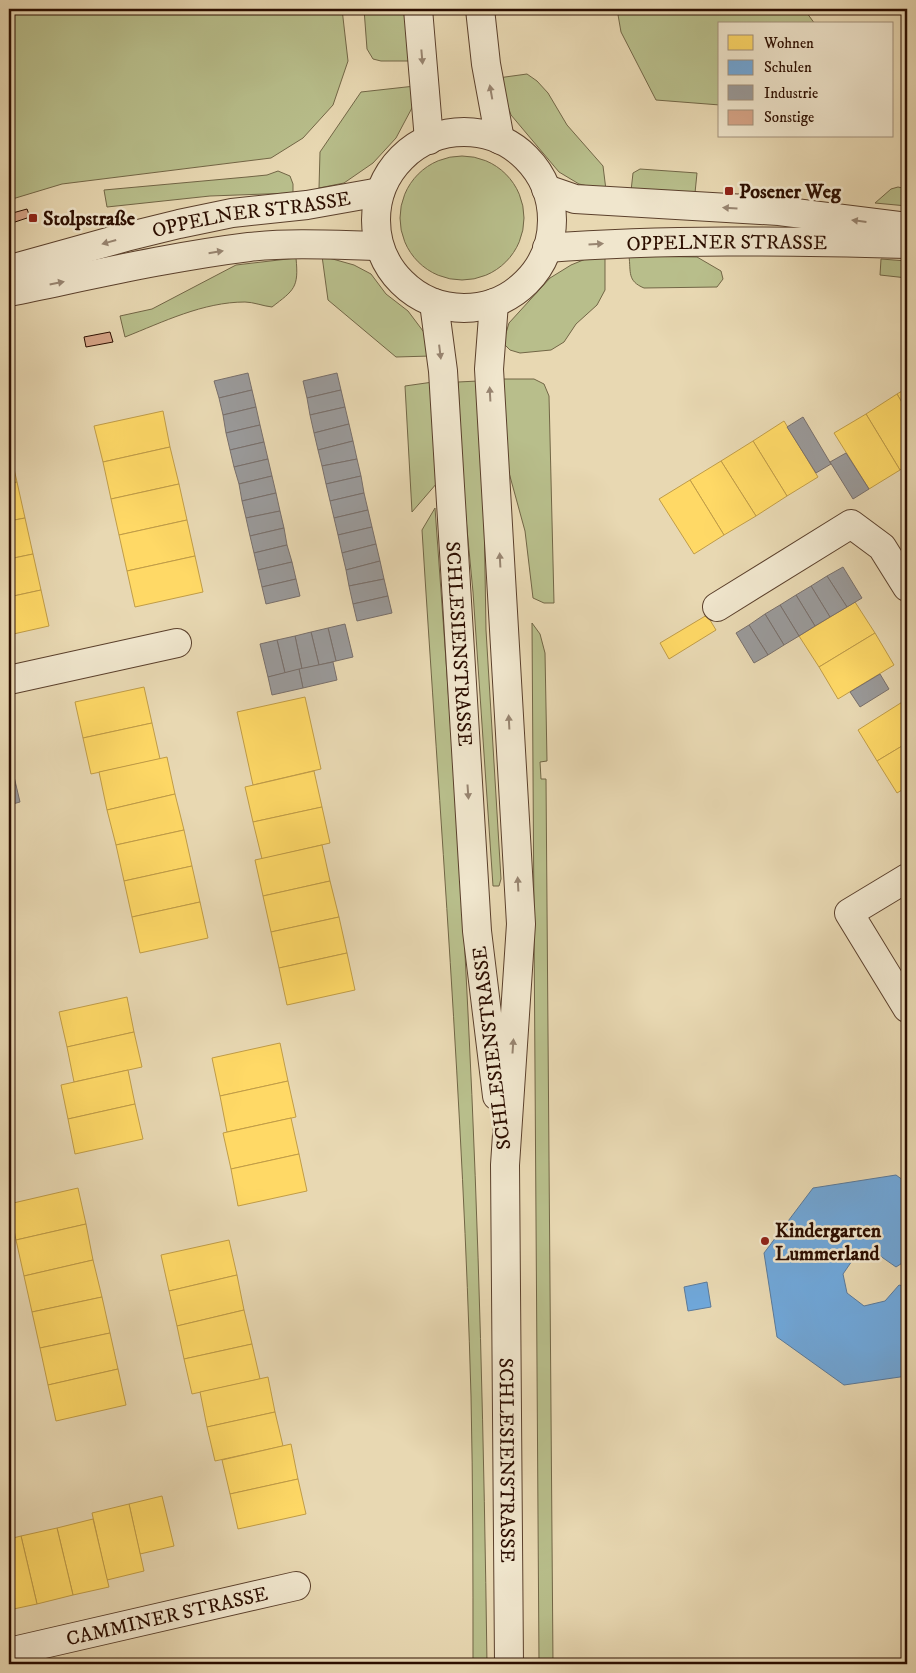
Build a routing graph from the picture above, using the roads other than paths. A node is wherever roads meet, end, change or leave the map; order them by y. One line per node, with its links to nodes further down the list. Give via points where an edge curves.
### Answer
1 (418, 9): 3 (street, one-way to 3)
2 (480, 9): 4 (street, one-way to 2)
3 (429, 140): 4 (street, via 452,133 476,133); 6 (street, via 408,153 391,170)
4 (500, 140): 5 (street, via 535,168)
5 (546, 189): 7 (street, OPPELNER STRASSE, one-way to 5, via 779,212 575,199); 10 (street, via 552,218)
6 (380, 192): 9 (street, via 376,220); 11 (street, OPPELNER STRASSE, one-way to 11, via 179,224)
7 (907, 227)
8 (907, 244): 10 (street, OPPELNER STRASSE, one-way to 8, via 618,242)
9 (379, 246): 12 (street, OPPELNER STRASSE, one-way to 9, via 250,247 308,243); 14 (street, via 391,271 410,290)
10 (547, 248): 13 (street, via 536,271 517,291)
11 (9, 272)
12 (9, 292)
13 (494, 303): 14 (street, via 474,308); 21 (street, SCHLESIENSTRASSE, one-way to 13, via 520,924 489,369)
14 (434, 304): 21 (street, SCHLESIENSTRASSE, one-way to 21, via 443,371 477,931)
15 (907, 588): 16 (street, via 882,547 851,524)
16 (717, 607)
17 (177, 643): 18 (street)
18 (9, 680)
19 (907, 878): 20 (street, via 849,913)
20 (907, 1008)
21 (505, 1165): 24 (street, SCHLESIENSTRASSE)
22 (296, 1586): 23 (street, CAMMINER STRASSE)
23 (9, 1652)
24 (509, 1664)

